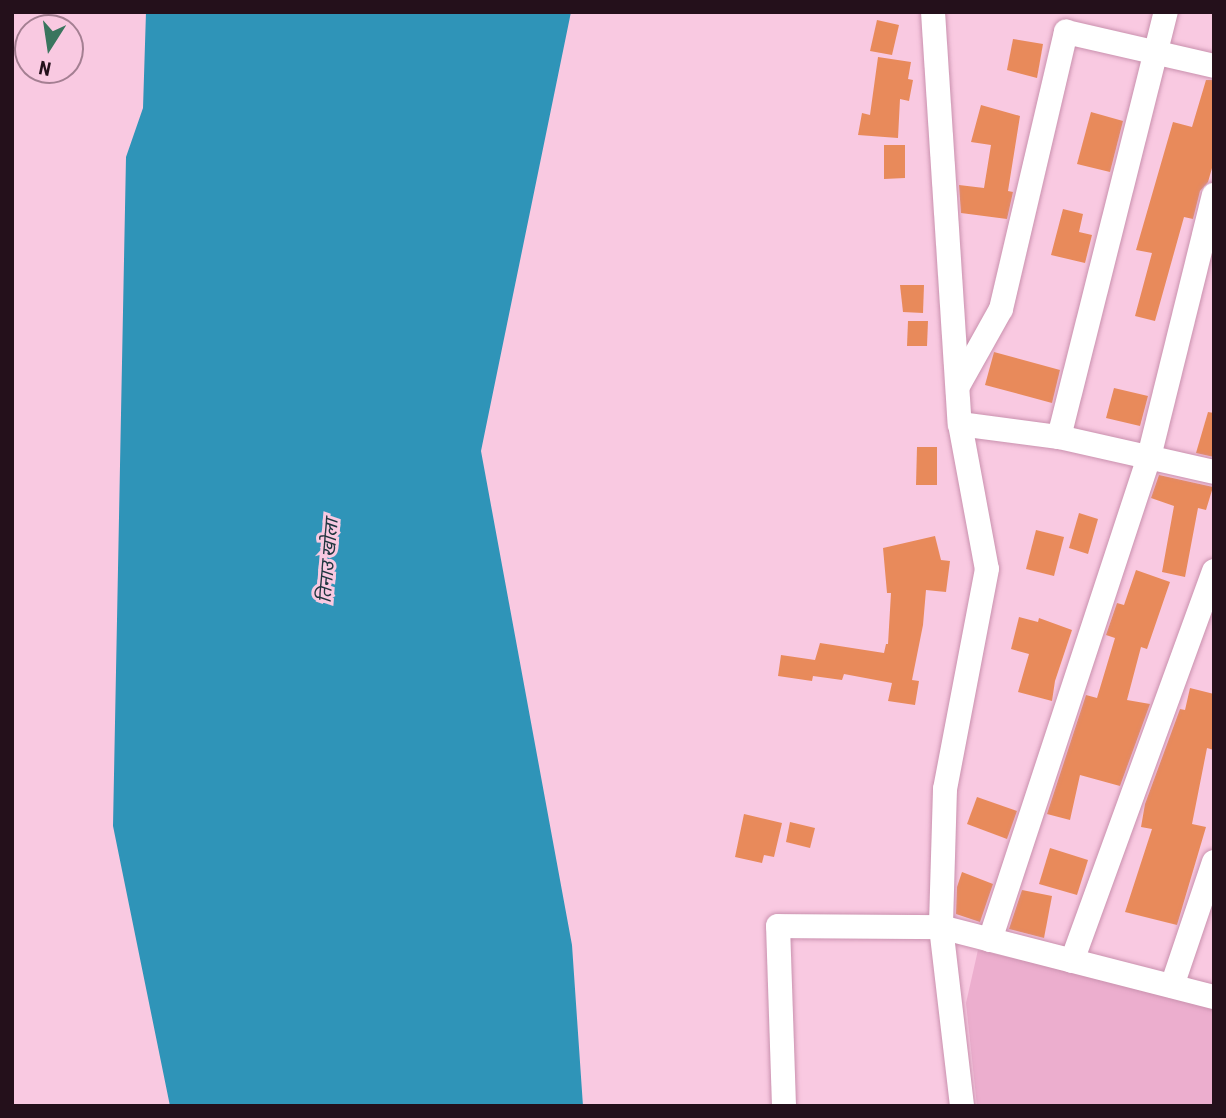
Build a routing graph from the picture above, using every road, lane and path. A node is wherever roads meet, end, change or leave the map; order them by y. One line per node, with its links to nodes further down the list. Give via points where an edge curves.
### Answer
1 (933, 12): 6 (street)
2 (1166, 12): 3 (street)
3 (1157, 53): 4 (street); 6 (street, via 1066,32 1001,309); 8 (street)
4 (1214, 66)
5 (1214, 195): 9 (street)
6 (958, 386): 7 (street)
7 (960, 424): 8 (street); 13 (street, via 987,569 945,789)
8 (1059, 437): 9 (street)
9 (1149, 457): 10 (street); 14 (street)
10 (1214, 472)
11 (1214, 571): 15 (street)
12 (1214, 862): 16 (street)
13 (941, 928): 14 (street); 18 (street, via 778,926); 19 (street)
14 (990, 940): 15 (street)
15 (1072, 961): 16 (street)
16 (1172, 986): 17 (street)
17 (1214, 997)
18 (785, 1106)
19 (962, 1106)

